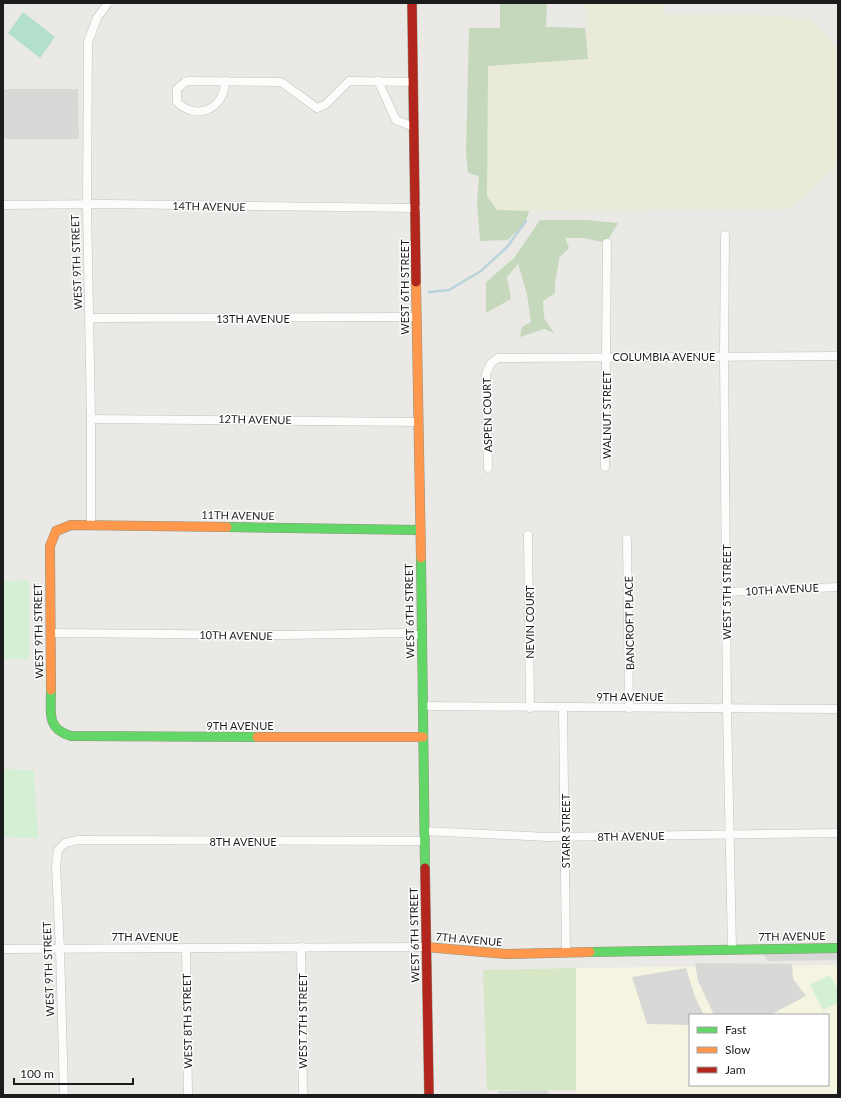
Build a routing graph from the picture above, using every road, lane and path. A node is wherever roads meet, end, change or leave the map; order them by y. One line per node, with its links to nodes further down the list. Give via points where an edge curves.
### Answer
1 (108, 3): 8 (street, WEST 9TH STREET, via 97,18 88,42)
2 (412, 3): 5 (street, WEST 6TH STREET)
3 (225, 81): 3 (street, via 185,82 177,89 177,102 193,111 210,110 225,91); 4 (street, via 281,82 317,108 325,105 349,81)
4 (378, 81): 5 (street); 6 (street, via 396,120)
5 (413, 82): 6 (street, WEST 6TH STREET)
6 (414, 127): 9 (street, WEST 6TH STREET)
7 (3, 205): 8 (street, 14TH AVENUE)
8 (87, 205): 9 (street, 14TH AVENUE); 13 (street, WEST 9TH STREET)
9 (416, 208): 12 (street, WEST 6TH STREET)
10 (724, 235): 15 (street, WEST 5TH STREET)
11 (608, 243): 14 (street, WALNUT STREET)
12 (416, 317): 13 (street, 13TH AVENUE); 19 (street, WEST 6TH STREET)
13 (90, 318): 18 (street, WEST 9TH STREET)
14 (606, 356): 15 (street, COLUMBIA AVENUE); 17 (street, COLUMBIA AVENUE, via 498,358); 20 (street, WALNUT STREET)
15 (724, 356): 16 (street, COLUMBIA AVENUE); 28 (street, WEST 5TH STREET)
16 (838, 356)
17 (491, 363): 21 (street, ASPEN COURT, via 486,374)
18 (91, 419): 19 (street, 12TH AVENUE); 22 (street, WEST 9TH STREET)
19 (418, 422): 24 (street, WEST 6TH STREET)
20 (606, 466)
21 (488, 468)
22 (91, 526): 23 (street, 11TH AVENUE, via 71,525); 24 (street, 11TH AVENUE)
23 (56, 530): 29 (street, WEST 9TH STREET, via 50,546)
24 (420, 530): 30 (street, WEST 6TH STREET)
25 (528, 535): 32 (street, NEVIN COURT)
26 (627, 538): 34 (street, BANCROFT PLACE)
27 (838, 587): 28 (street, 10TH AVENUE)
28 (726, 592): 35 (street, WEST 5TH STREET)
29 (50, 633): 30 (street, 10TH AVENUE, via 406,633); 37 (street, WEST 9TH STREET, via 51,719)
30 (421, 636): 31 (street, WEST 6TH STREET)
31 (423, 706): 32 (street, 9TH AVENUE); 38 (street, WEST 6TH STREET)
32 (530, 708): 33 (street, 9TH AVENUE)
33 (563, 708): 34 (street, 9TH AVENUE); 42 (street, STARR STREET)
34 (629, 708): 35 (street, 9TH AVENUE)
35 (727, 708): 36 (street, 9TH AVENUE); 41 (street, WEST 5TH STREET)
36 (838, 709)
37 (58, 731): 38 (street, 9TH AVENUE, via 71,736)
38 (423, 737): 39 (street, WEST 6TH STREET)
39 (424, 831): 42 (street, 8TH AVENUE); 43 (street, WEST 6TH STREET)
40 (838, 833): 41 (street, 8TH AVENUE)
41 (729, 835): 42 (street, 8TH AVENUE); 51 (street, WEST 5TH STREET)
42 (565, 837): 52 (street, STARR STREET)
43 (424, 842): 44 (street, 8TH AVENUE, via 78,840); 46 (street, WEST 6TH STREET)
44 (63, 844): 47 (street, WEST 9TH STREET, via 58,850 56,866)
45 (302, 947): 46 (street, 7TH AVENUE); 48 (street, 7TH AVENUE); 55 (street, WEST 7TH STREET)
46 (426, 947): 52 (street, 7TH AVENUE, via 506,954); 56 (street, WEST 6TH STREET)
47 (60, 948): 48 (street, 7TH AVENUE); 50 (street, 7TH AVENUE); 53 (street, WEST 9TH STREET)
48 (186, 948): 54 (street, WEST 8TH STREET)
49 (838, 948): 51 (street, 7TH AVENUE)
50 (3, 949)
51 (732, 949): 52 (street, 7TH AVENUE)
52 (566, 953)
53 (64, 1095)
54 (188, 1095)
55 (303, 1095)
56 (429, 1095)

